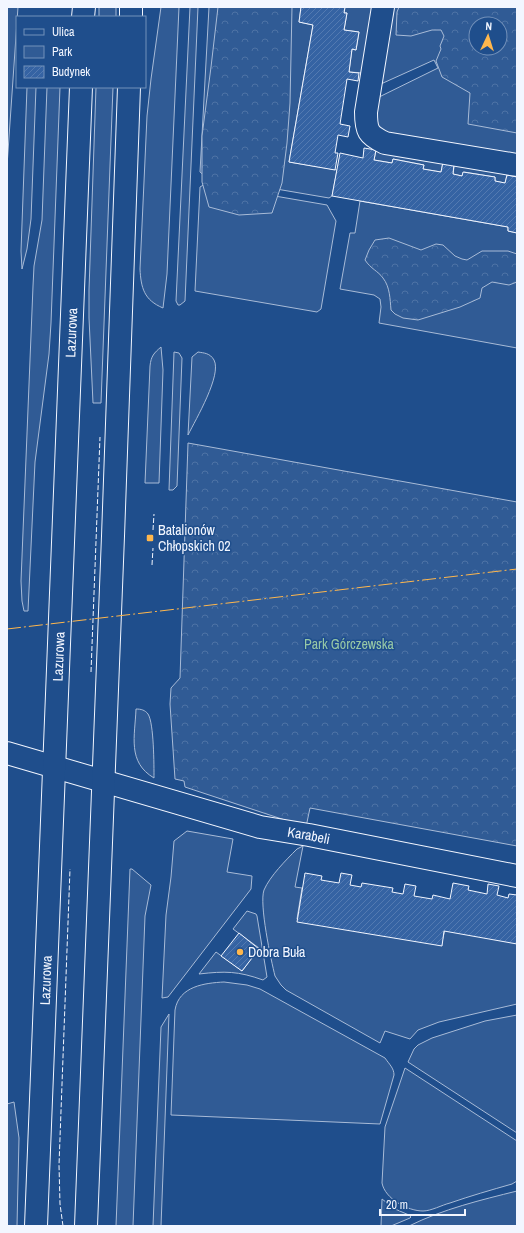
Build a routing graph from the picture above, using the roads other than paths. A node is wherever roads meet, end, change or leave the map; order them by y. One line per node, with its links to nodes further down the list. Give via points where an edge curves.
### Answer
1 (383, 7): 4 (main road, via 366,112 366,127 375,138 385,143)
2 (80, 88): 6 (main road, Lazurowa)
3 (129, 88): 7 (main road)
4 (517, 165)
5 (7, 753): 6 (main road, Karabeli)
6 (54, 766): 7 (main road, Karabeli); 9 (main road, Lazurowa)
7 (103, 781): 8 (main road, Karabeli, via 260,827); 10 (main road)
8 (517, 876)
9 (36, 1226)
10 (86, 1226)

